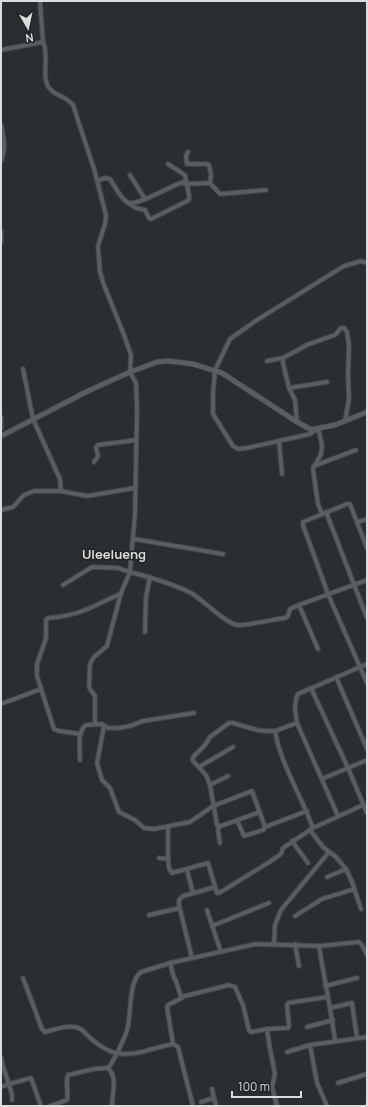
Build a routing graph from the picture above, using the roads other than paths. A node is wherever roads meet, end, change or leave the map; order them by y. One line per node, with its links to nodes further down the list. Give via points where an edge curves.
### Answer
1 (40, 1): 2 (street)
2 (43, 42): 3 (street); 9 (street, via 48,87 67,98 73,105)
3 (1, 50)
4 (1, 125): 6 (street, via 5,149)
5 (188, 152): 10 (street, via 187,164 209,165)
6 (1, 161)
7 (168, 164): 11 (street, via 184,174)
8 (130, 176): 13 (street)
9 (97, 181): 14 (street, via 110,179); 22 (street, via 106,217 98,246 100,272 131,355)
10 (210, 183): 11 (street); 12 (street, via 220,194)
11 (185, 184): 13 (street, via 179,183); 14 (street, via 189,200 151,219 145,210)
12 (266, 190)
13 (145, 199): 14 (street)
14 (128, 203)
15 (1, 231): 16 (street)
16 (1, 242)
17 (367, 263): 21 (street, via 361,261 344,266 252,323 230,339)
18 (283, 358): 19 (street); 24 (street); 28 (street, via 346,328 349,345 349,399)
19 (267, 362)
20 (23, 369): 27 (street)
21 (215, 370): 22 (street, via 169,361 157,362); 29 (street); 34 (street, via 213,414 232,446 238,449)
22 (130, 372): 27 (street); 33 (street, via 136,383)
23 (327, 382): 24 (street)
24 (289, 388): 29 (street, via 295,400)
25 (367, 412): 28 (street)
26 (1, 417): 30 (street)
27 (33, 419): 32 (street); 40 (street, via 60,479)
28 (345, 421): 31 (street)
29 (297, 422): 31 (street)
30 (1, 428)
31 (312, 429): 34 (street, via 313,432 310,434); 37 (street, via 319,431 322,446 320,458)
32 (1, 436)
33 (136, 440): 36 (street, via 98,445 98,456); 39 (street)
34 (279, 441): 38 (street)
35 (356, 450): 37 (street)
36 (94, 462)
37 (314, 466): 43 (street, via 318,504)
38 (282, 474)
39 (135, 488): 40 (street, via 87,496); 46 (street)
40 (61, 491): 41 (street, via 34,491 24,495 13,506)
41 (1, 510)
42 (326, 512): 43 (street); 45 (street, via 349,503); 52 (street)
43 (322, 514): 55 (street, via 305,520 303,525)
44 (367, 519): 45 (street)
45 (358, 522): 47 (street)
46 (134, 539): 48 (street); 49 (street)
47 (366, 545)
48 (224, 554)
49 (130, 572): 50 (street); 53 (street, via 118,568 92,568); 54 (street)
50 (150, 577): 56 (street, via 190,593 237,625 285,618 290,609); 58 (street)
51 (367, 580): 52 (street)
52 (354, 584): 55 (street); 57 (street)
53 (63, 585)
54 (121, 594): 65 (street, via 84,610 47,619 46,638 37,664); 69 (street, via 107,646 90,664 90,690 95,696)
55 (328, 594): 56 (street); 61 (street)
56 (299, 605): 59 (street)
57 (367, 618)
58 (145, 632)
59 (318, 649)
60 (367, 664): 61 (street)
61 (360, 667): 62 (street); 63 (street)
62 (336, 677): 64 (street); 74 (street)
63 (367, 683)
64 (311, 688): 68 (street, via 298,694 295,710); 78 (street)
65 (41, 689): 66 (street); 72 (street, via 54,729)
66 (1, 704)
67 (194, 713): 70 (street, via 143,721 130,726)
68 (297, 723): 71 (street); 80 (street)
69 (95, 724): 70 (street); 72 (street, via 84,726)
70 (104, 726): 89 (street, via 98,763 102,780 110,788 119,812 144,828)
71 (275, 731): 77 (street, via 260,731 229,723 210,737 206,745 193,757 193,761); 84 (street, via 278,748)
72 (81, 734): 75 (street)
73 (233, 747): 77 (street)
74 (367, 749)
75 (80, 760)
76 (367, 760): 78 (street)
77 (199, 767): 81 (street)
78 (348, 768): 80 (street); 82 (street)
79 (228, 776): 81 (street)
80 (322, 779): 87 (street)
81 (210, 785): 83 (street)
82 (363, 805): 86 (street); 87 (street)
83 (213, 806): 85 (street, via 252,791); 89 (street, via 190,822); 90 (street)
84 (307, 811): 91 (street); 92 (street)
85 (260, 812): 88 (street); 91 (street)
86 (367, 813)
87 (338, 816): 92 (street)
88 (237, 820): 90 (street); 91 (street, via 244,836)
89 (168, 826): 97 (street)
90 (218, 826): 94 (street)
91 (265, 827)
92 (312, 829): 93 (street); 95 (street)
93 (292, 841): 98 (street); 102 (street, via 271,862 220,893 217,893)
94 (220, 843)
95 (329, 852): 99 (street); 112 (street, via 282,910 274,925)
96 (159, 858): 97 (street)
97 (168, 858): 100 (street, via 172,873)
98 (308, 863)
99 (346, 869): 101 (street); 103 (street)
100 (187, 870): 102 (street, via 208,863); 104 (street)
101 (327, 877)
102 (215, 887): 104 (street)
103 (354, 889): 107 (street); 110 (street, via 322,899)
104 (193, 893): 106 (street, via 180,898)
105 (269, 903): 111 (street)
106 (180, 908): 109 (street); 117 (street)
107 (361, 909)
108 (207, 910): 111 (street)
109 (149, 915)
110 (295, 916)
111 (212, 926): 115 (street)
112 (274, 944): 113 (street); 115 (street, via 256,944)
113 (295, 944): 114 (street); 119 (street)
114 (319, 946): 116 (street, via 359,942); 122 (street)
115 (221, 952): 117 (street)
116 (367, 955)
117 (192, 958): 118 (street)
118 (170, 963): 124 (street); 135 (street, via 138,974 132,992 127,1030)
119 (299, 966)
120 (23, 978): 135 (street, via 43,1031 78,1027 99,1045)
121 (357, 978): 122 (street)
122 (325, 986): 123 (street)
123 (328, 997): 125 (street); 128 (street, via 289,1002 289,1027)
124 (182, 998): 128 (street, via 220,987 234,986 243,1005 250,1031); 132 (street, via 167,1007)
125 (330, 1008): 126 (street); 130 (street, via 352,1003)
126 (332, 1020): 127 (street); 131 (street)
127 (307, 1027)
128 (267, 1029): 152 (street, via 275,1074 272,1087)
129 (367, 1036): 130 (street)
130 (357, 1038): 131 (street)
131 (335, 1041): 133 (street)
132 (173, 1044): 135 (street, via 139,1053); 150 (street, via 178,1047)
133 (310, 1045): 134 (street); 153 (street, via 317,1083)
134 (286, 1052)
135 (117, 1053): 138 (street)
136 (1, 1058): 137 (street)
137 (2, 1068): 141 (street)
138 (108, 1068): 148 (street, via 68,1075 66,1100); 149 (street, via 112,1072 114,1085)
139 (367, 1074): 140 (street)
140 (338, 1083)
141 (9, 1084): 142 (street); 145 (street); 147 (street, via 31,1078)
142 (1, 1087)
143 (212, 1089): 144 (street)
144 (214, 1098): 146 (street); 151 (street)
145 (12, 1100)
146 (201, 1102)
147 (41, 1106)
148 (50, 1106)
149 (112, 1106)
150 (193, 1106)
151 (216, 1106)
152 (277, 1106)
153 (327, 1106)

